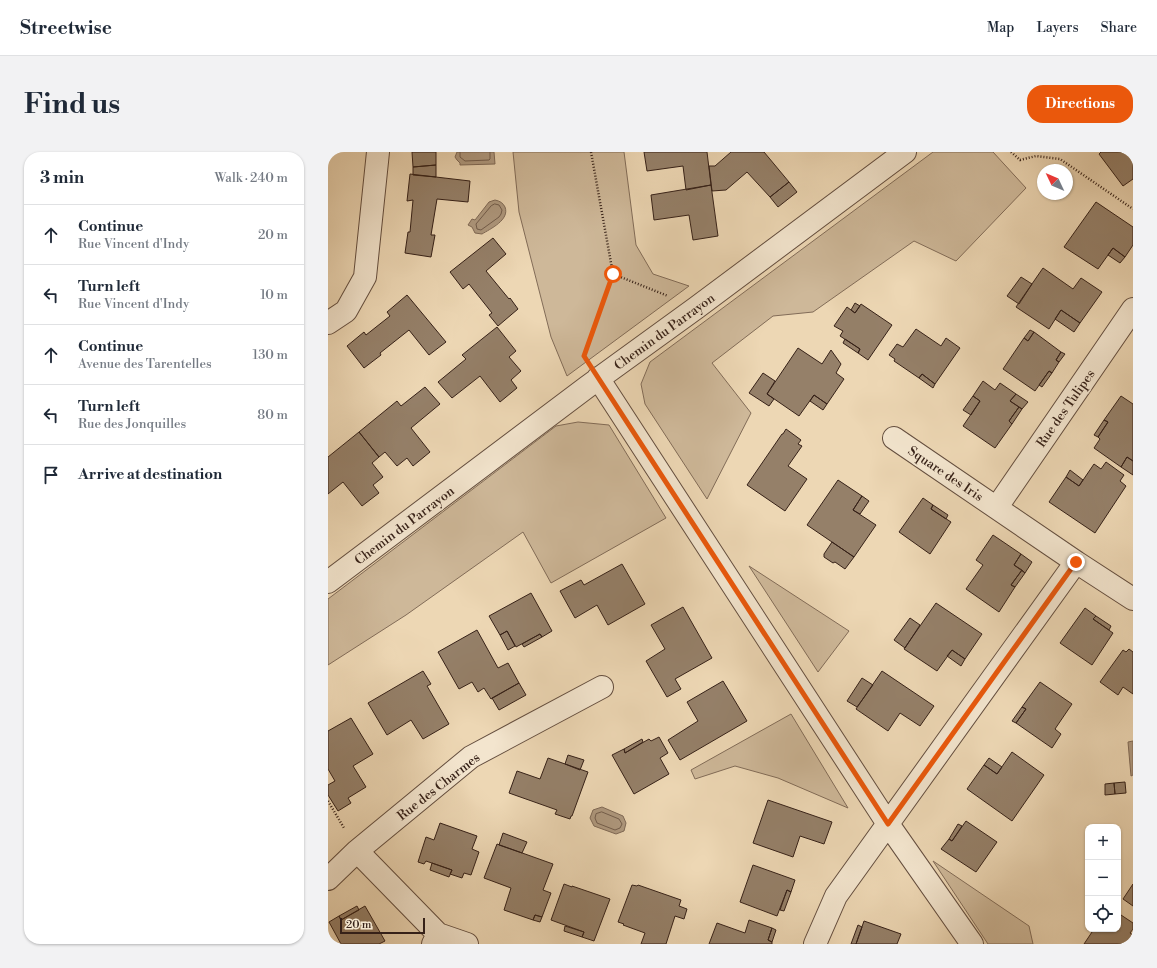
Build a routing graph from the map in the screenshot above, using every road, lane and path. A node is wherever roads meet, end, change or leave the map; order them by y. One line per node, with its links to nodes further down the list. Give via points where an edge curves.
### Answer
1 (378, 152): 9 (street, via 365,277 346,310)
2 (591, 152): 6 (path)
3 (904, 152): 7 (street, Chemin du Parrayon)
4 (1011, 152): 5 (path, via 1020,160 1036,156 1060,159)
5 (1133, 209)
6 (613, 274): 7 (path); 10 (path, via 584,356)
7 (696, 308): 10 (street, Chemin du Parrayon)
8 (1133, 309): 12 (street, Rue des Tulipes)
9 (328, 323)
10 (598, 378): 14 (street, Chemin du Parrayon); 18 (street)
11 (894, 438): 12 (street, Square des Iris)
12 (997, 507): 13 (street, Square des Iris)
13 (1076, 562): 15 (street, Square des Iris); 18 (street)
14 (328, 582)
15 (1133, 599)
16 (602, 688): 19 (street, Rue des Charmes, via 470,757)
17 (328, 801): 19 (path)
18 (888, 824): 23 (street, via 836,896); 24 (street)
19 (357, 851): 20 (street, Rue des Charmes); 21 (street)
20 (328, 879)
21 (436, 939): 22 (street)
22 (467, 944)
23 (815, 944)
24 (972, 944)

